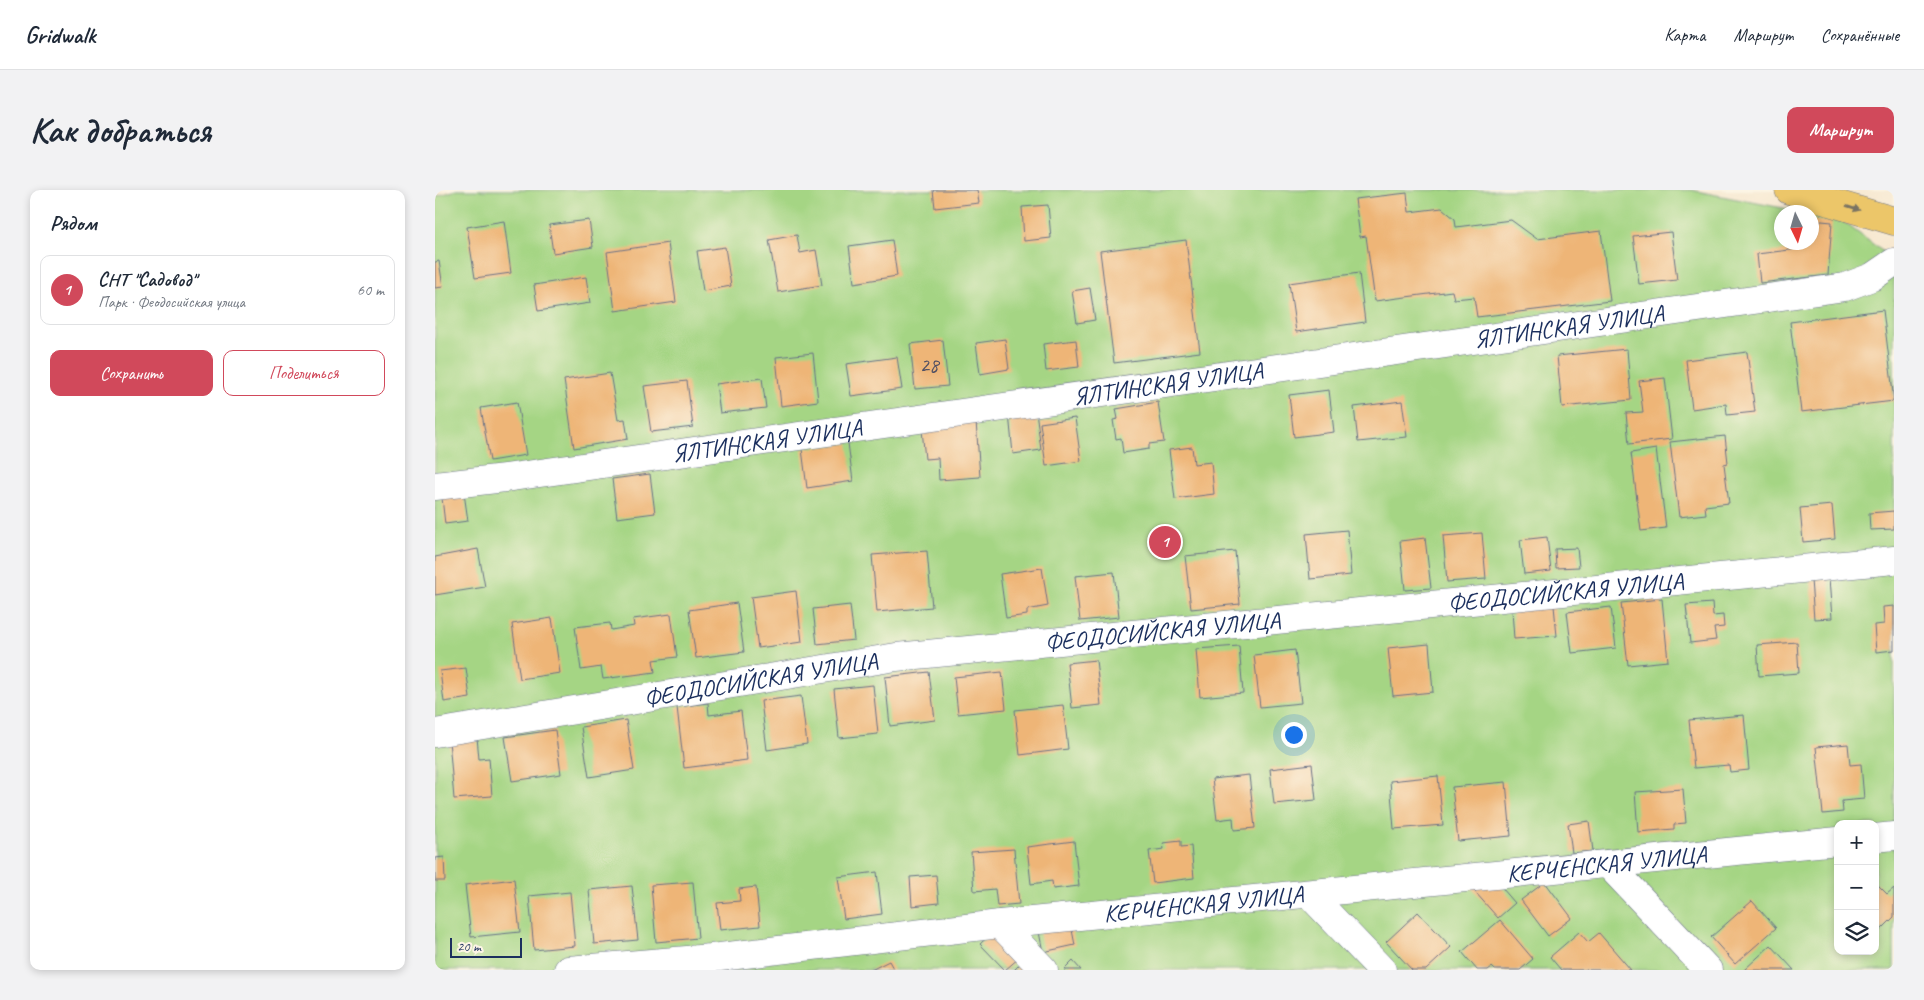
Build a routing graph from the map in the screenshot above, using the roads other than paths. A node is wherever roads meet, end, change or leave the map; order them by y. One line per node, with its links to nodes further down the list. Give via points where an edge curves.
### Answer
1 (1789, 190): 2 (main road, one-way to 2)
2 (1894, 221)
3 (1894, 262): 4 (street, ЯЛТИНСКАЯ УЛИЦА, via 1872,277 1845,287)
4 (435, 486)
5 (1894, 560): 6 (street, ФЕОДОСИЙСКАЯ УЛИЦА, via 896,657)
6 (435, 733)
7 (1894, 836): 8 (street)
8 (1879, 838)
9 (1834, 841): 10 (street, КЕРЧЕНСКАЯ УЛИЦА)
10 (1608, 864): 11 (street, КЕРЧЕНСКАЯ УЛИЦА); 17 (street)
11 (1309, 894): 12 (street, КЕРЧЕНСКАЯ УЛИЦА); 16 (street)
12 (1000, 924): 13 (street, КЕРЧЕНСКАЯ УЛИЦА); 15 (street)
13 (716, 964): 14 (street, КЕРЧЕНСКАЯ УЛИЦА)
14 (568, 970)
15 (1044, 970)
16 (1382, 970)
17 (1708, 970)

